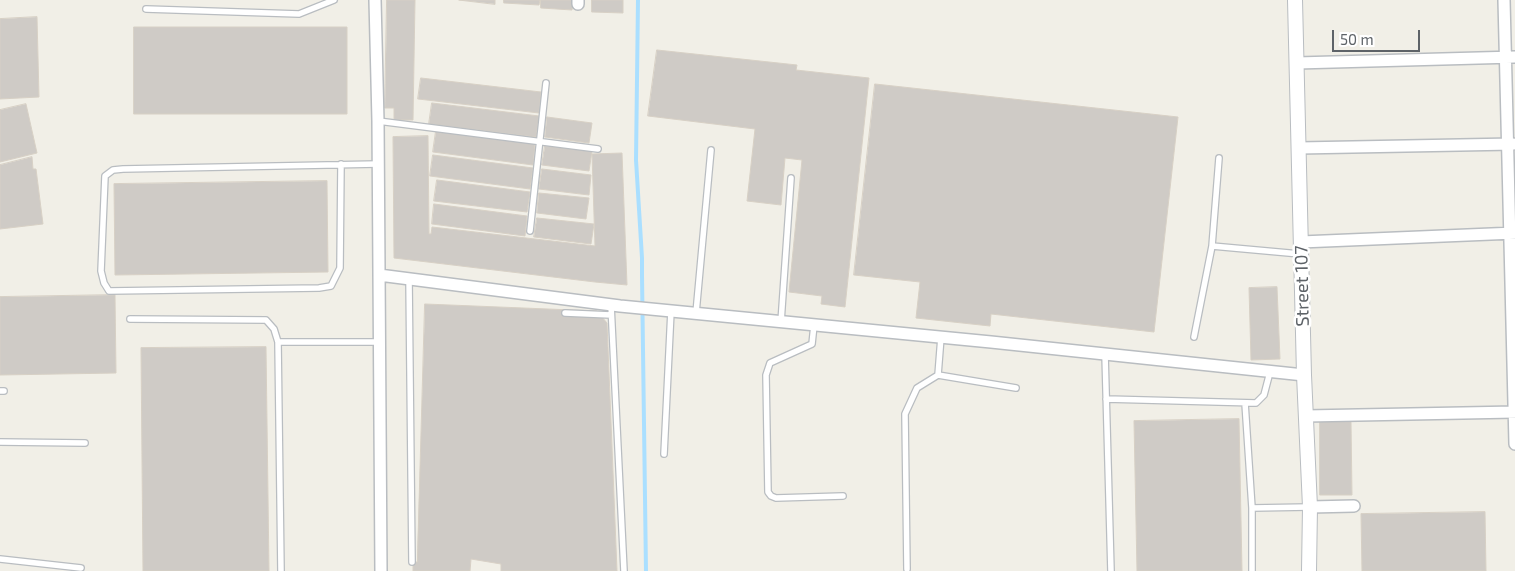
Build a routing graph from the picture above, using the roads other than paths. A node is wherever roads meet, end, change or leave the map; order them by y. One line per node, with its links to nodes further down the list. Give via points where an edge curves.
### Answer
1 (334, 0): 5 (lane, via 299,14)
2 (374, 0): 9 (street)
3 (1295, 0): 7 (street, Street 107)
4 (1504, 0): 6 (street)
5 (146, 10)
6 (1510, 57): 7 (street); 11 (street)
7 (1297, 63): 12 (street, Street 107)
8 (546, 83): 10 (lane)
9 (378, 121): 10 (lane); 17 (street)
10 (539, 141): 13 (lane); 19 (lane)
11 (1511, 144): 12 (street); 20 (street)
12 (1299, 148): 22 (street, Street 107)
13 (598, 149)
14 (711, 150): 28 (lane)
15 (1219, 158): 21 (lane)
16 (341, 164): 16 (lane, via 113,170 105,176 101,271 104,283 109,291 331,286 340,268); 17 (lane)
17 (378, 164): 23 (street)
18 (791, 178): 30 (lane)
19 (530, 231)
20 (1512, 233): 22 (street); 43 (street)
21 (1212, 246): 22 (lane); 32 (lane)
22 (1301, 248): 39 (street, Street 107)
23 (379, 275): 24 (street); 35 (street)
24 (409, 279): 25 (street); 54 (lane)
25 (614, 309): 26 (street); 27 (lane); 59 (lane)
26 (668, 311): 28 (street); 48 (lane)
27 (565, 313)
28 (696, 313): 30 (street)
29 (130, 319): 34 (lane, via 266,320 274,329)
30 (781, 322): 31 (street)
31 (814, 325): 33 (street); 49 (lane, via 812,344 770,363 766,375 768,492 776,498)
32 (1194, 336)
33 (941, 337): 36 (street); 38 (lane)
34 (278, 342): 35 (lane); 57 (lane)
35 (380, 342): 58 (street)
36 (1105, 354): 37 (street); 41 (lane)
37 (1270, 372): 39 (street); 42 (lane, via 1264,395 1256,403)
38 (938, 375): 40 (lane); 56 (lane, via 917,388 905,414)
39 (1304, 375): 44 (street, Street 107)
40 (1016, 388)
41 (1106, 399): 42 (lane); 60 (lane)
42 (1246, 403): 52 (lane)
43 (1515, 412): 44 (street); 47 (street)
44 (1306, 416): 51 (street, Street 107)
45 (0, 442): 46 (lane)
46 (85, 443)
47 (1515, 444)
48 (664, 454)
49 (842, 496)
50 (1354, 506): 51 (street)
51 (1310, 507): 52 (lane); 62 (street, Street 107)
52 (1252, 508): 61 (lane)
53 (0, 558): 55 (lane)
54 (412, 562)
55 (81, 568)
56 (907, 569)
57 (281, 571)
58 (382, 571)
59 (624, 571)
60 (1111, 571)
61 (1252, 571)
62 (1309, 571)

